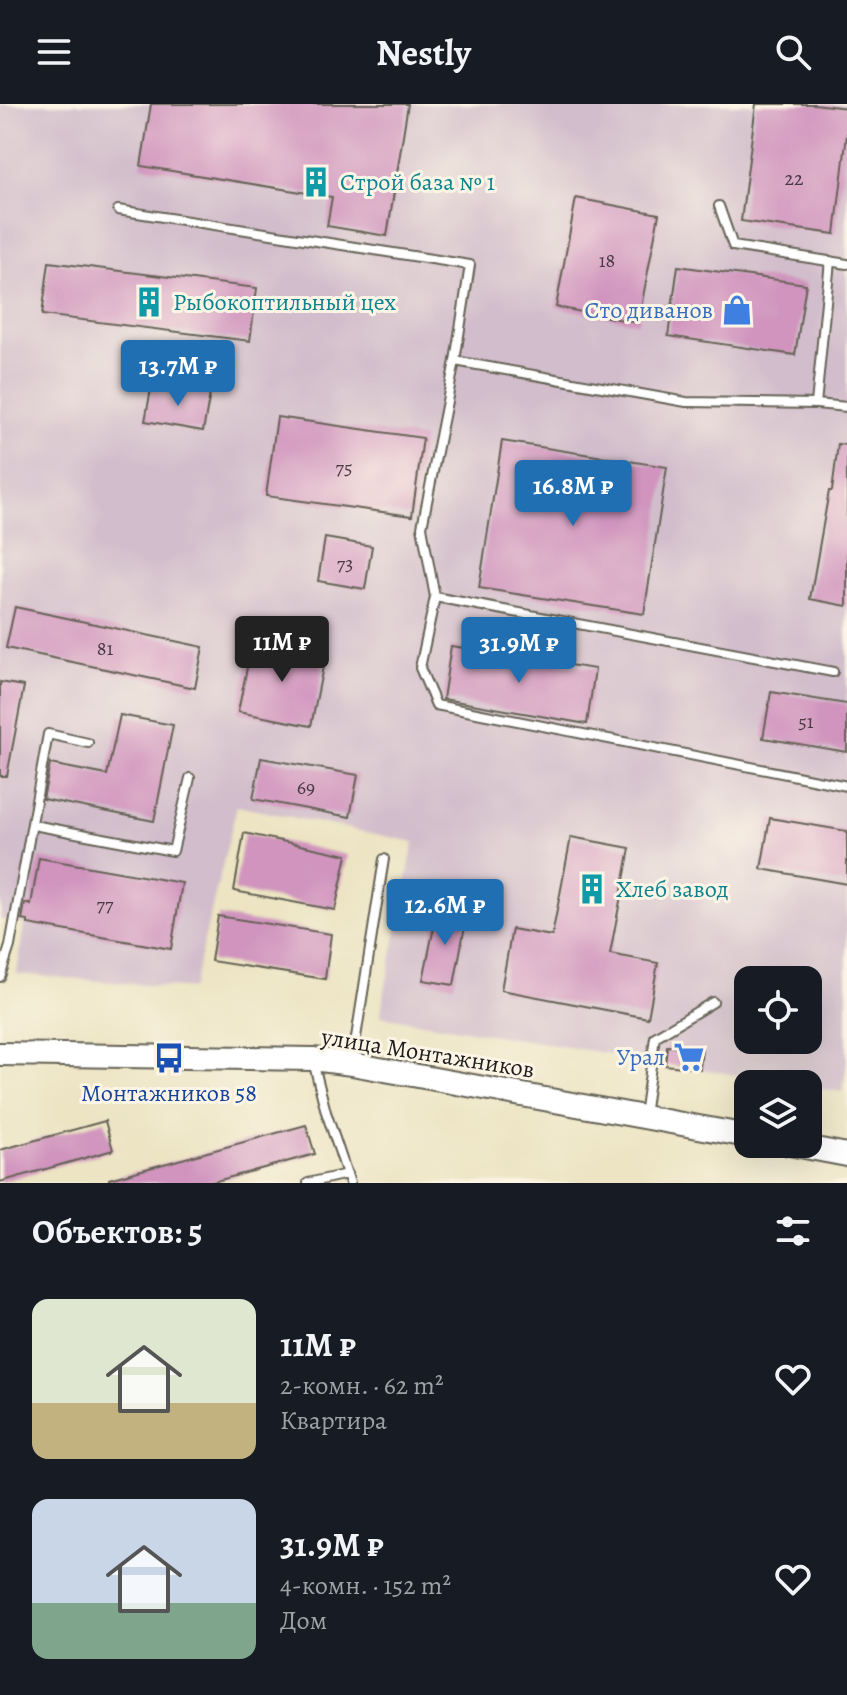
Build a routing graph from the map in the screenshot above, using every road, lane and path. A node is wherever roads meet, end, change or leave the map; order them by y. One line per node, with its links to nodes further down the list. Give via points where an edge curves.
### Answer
1 (719, 206): 3 (lane, via 733,246)
2 (118, 210): 5 (lane, via 470,265)
3 (830, 261): 4 (lane); 6 (lane)
4 (847, 264)
5 (455, 361): 6 (lane, via 686,402); 8 (lane, via 422,527)
6 (816, 404): 7 (lane)
7 (847, 407)
8 (435, 597): 9 (lane); 12 (lane, via 420,668 436,705)
9 (833, 672)
10 (88, 743): 13 (lane, via 48,734)
11 (190, 778): 13 (lane, via 173,851)
12 (847, 786)
13 (33, 825): 16 (lane)
14 (384, 859): 21 (lane)
15 (0, 944): 16 (lane)
16 (10, 946): 17 (lane)
17 (0, 977)
18 (713, 1002): 22 (lane, via 655,1037)
19 (0, 1054): 20 (street, улица Монтажников)
20 (313, 1059): 21 (street, улица Монтажников); 26 (lane)
21 (352, 1064): 22 (street, улица Монтажников)
22 (644, 1117): 23 (street, улица Монтажников)
23 (734, 1133)
24 (822, 1150): 25 (street)
25 (847, 1155)
26 (348, 1178): 27 (lane)
27 (308, 1183)

